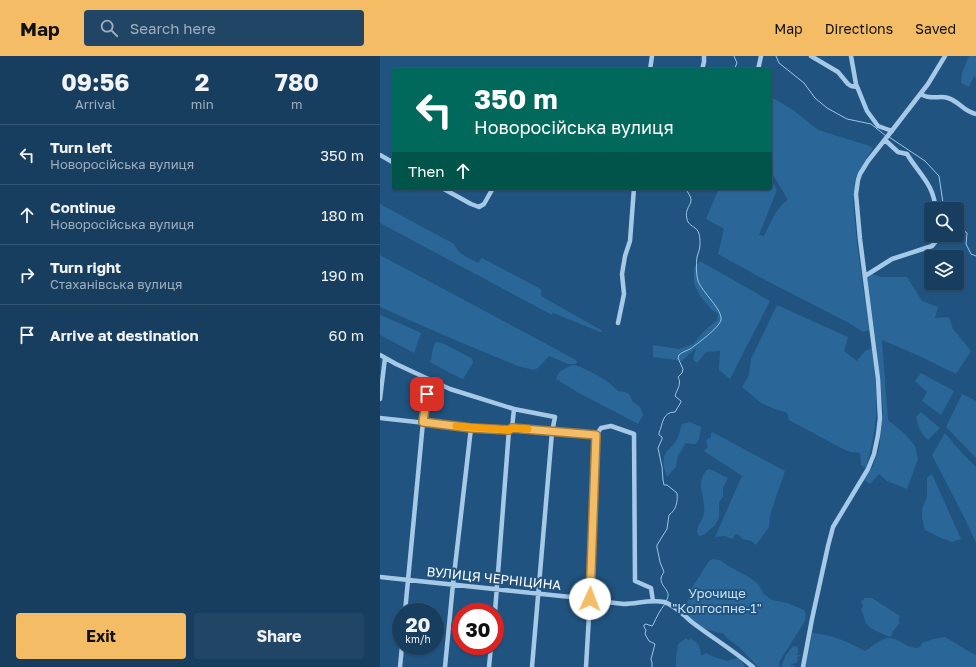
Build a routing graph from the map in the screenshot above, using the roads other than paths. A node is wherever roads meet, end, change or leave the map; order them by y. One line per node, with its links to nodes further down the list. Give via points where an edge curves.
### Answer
1 (652, 56): 7 (street)
2 (704, 56): 8 (street)
3 (761, 56): 9 (street)
4 (810, 56): 10 (street, via 838,72 848,84)
5 (851, 56): 10 (street)
6 (945, 56): 11 (street)
7 (650, 68)
8 (702, 68)
9 (758, 68)
10 (857, 88): 13 (street, via 878,126)
11 (920, 94): 12 (street, via 948,98); 13 (street)
12 (976, 114)
13 (892, 131): 14 (street)
14 (885, 139): 20 (street, via 898,152 906,154 931,189); 22 (street, via 864,167 857,186)
15 (380, 155): 16 (street)
16 (392, 162)
17 (446, 190): 18 (street, via 479,207 484,204)
18 (492, 190)
19 (634, 190): 23 (street, via 630,241 622,274 624,294)
20 (934, 202)
21 (935, 242): 22 (street, via 932,246 892,259)
22 (865, 276): 51 (street, via 878,379 878,435 868,469 833,528)
23 (618, 323)
24 (382, 356): 25 (street); 26 (street)
25 (430, 380): 27 (street); 29 (street)
26 (380, 399)
27 (514, 409): 31 (street); 32 (street, via 555,417)
28 (380, 418): 29 (street)
29 (423, 422): 30 (street); 35 (street)
30 (471, 428): 31 (street); 36 (street)
31 (510, 429): 32 (street); 37 (street)
32 (552, 432): 33 (street); 38 (street)
33 (596, 435): 39 (street); 40 (street, via 601,428 611,426 634,434 635,581 651,588)
34 (380, 577): 35 (street, ВУЛИЦЯ ЧЕРНІЦИНА)
35 (408, 580): 36 (street, ВУЛИЦЯ ЧЕРНІЦИНА); 41 (street)
36 (453, 584): 37 (street, ВУЛИЦЯ ЧЕРНІЦИНА); 46 (street)
37 (497, 589): 38 (street, ВУЛИЦЯ ЧЕРНІЦИНА); 42 (street)
38 (539, 594): 39 (street, ВУЛИЦЯ ЧЕРНІЦИНА); 48 (street)
39 (590, 599): 40 (street, ВУЛИЦЯ ЧЕРНІЦИНА, via 625,604); 49 (street)
40 (653, 601): 50 (street, ВУЛИЦЯ ЧЕРНІЦИНА, via 669,604)
41 (406, 603)
42 (495, 603)
43 (401, 655): 45 (street)
44 (490, 655): 47 (street)
45 (400, 667)
46 (444, 667)
47 (489, 667)
48 (532, 667)
49 (586, 667)
50 (753, 667)
51 (803, 667)

